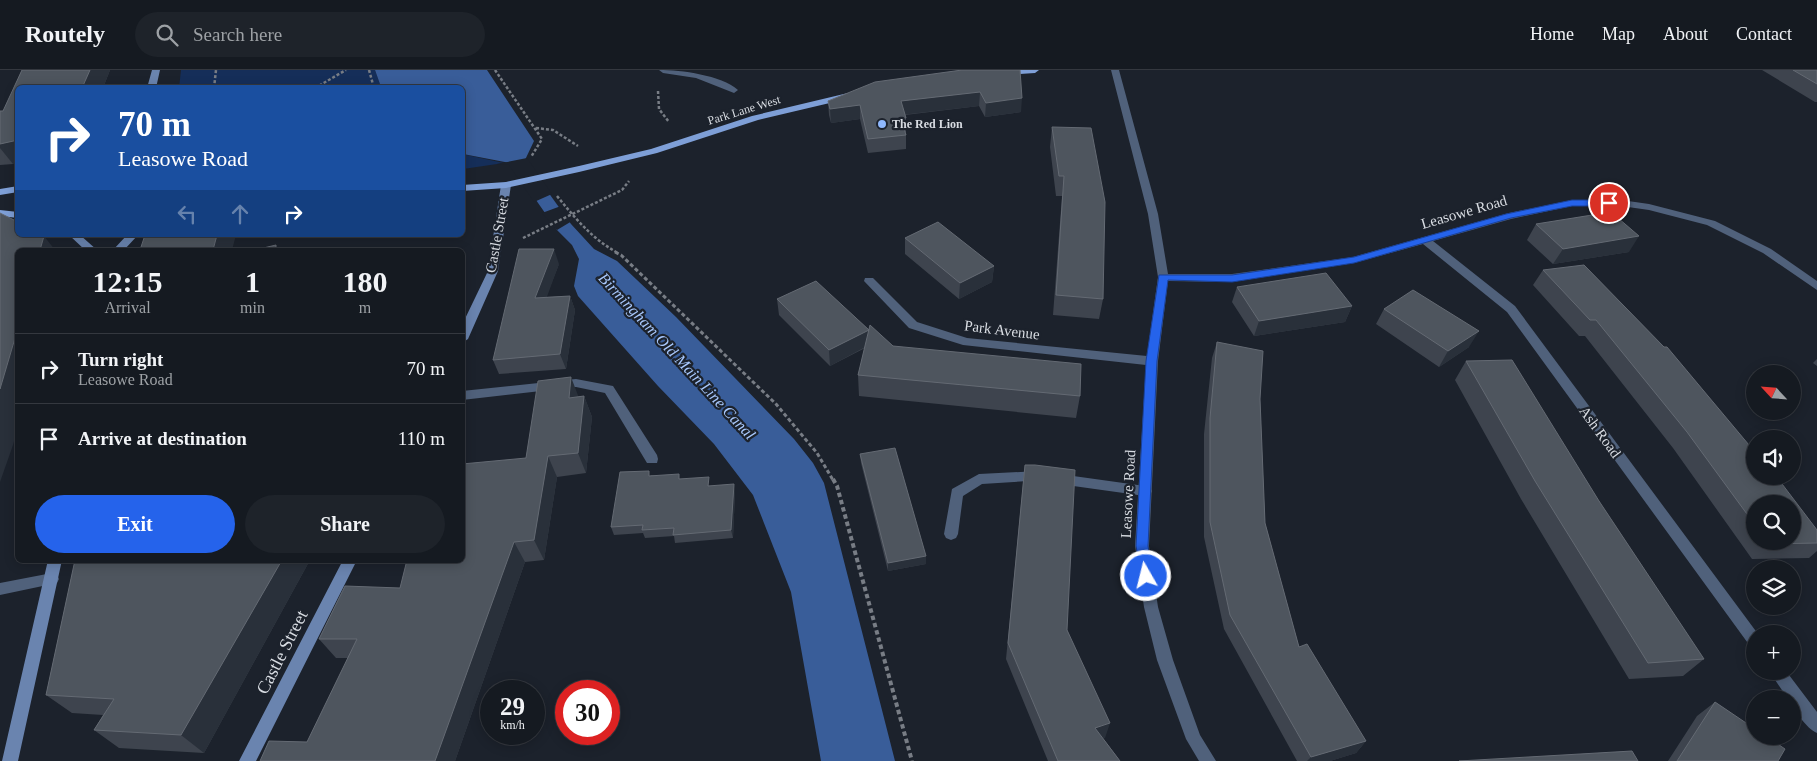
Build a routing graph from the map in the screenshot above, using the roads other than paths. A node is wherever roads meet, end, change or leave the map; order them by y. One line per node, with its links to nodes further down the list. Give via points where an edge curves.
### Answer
1 (156, 70): 6 (street)
2 (663, 70): 7 (street, via 698,76)
3 (1035, 70): 5 (main road)
4 (1115, 70): 20 (street, Leasowe Road, via 1154,214)
5 (991, 74)
6 (152, 85)
7 (734, 90)
8 (862, 94): 9 (main road, Park Lane West, via 754,118 684,142)
9 (506, 185): 10 (main road, Park Lane West); 23 (street, Castle Street, via 493,271)
10 (465, 188)
11 (15, 190): 12 (main road)
12 (0, 192)
13 (0, 213): 14 (main road)
14 (15, 215)
15 (76, 237): 18 (street)
16 (131, 237): 19 (street)
17 (1425, 240): 20 (street, Leasowe Road, via 1354,260 1232,278); 22 (street, Leasowe Road, via 1509,216 1572,203 1621,203 1710,223 1766,251); 33 (street, Ash Road, via 1511,309)
18 (90, 248)
19 (120, 248)
20 (1163, 277): 24 (street, Leasowe Road)
21 (869, 281): 24 (street, Park Avenue, via 913,325 942,336 967,342)
22 (1817, 286)
23 (465, 332)
24 (1152, 361): 27 (street, Leasowe Road)
25 (465, 396): 26 (street, via 576,383 609,389)
26 (652, 459)
27 (1144, 491): 28 (street, via 1035,475 980,479 957,493); 38 (street, Leasowe Road, via 1142,546 1151,607 1165,660 1194,739)
28 (951, 534)
29 (55, 563): 31 (street)
30 (348, 563): 37 (street, Castle Street)
31 (52, 579): 32 (street); 36 (street)
32 (0, 589)
33 (1746, 629)
34 (1784, 680): 35 (street)
35 (1817, 725)
36 (10, 761)
37 (247, 761)
38 (1208, 761)

